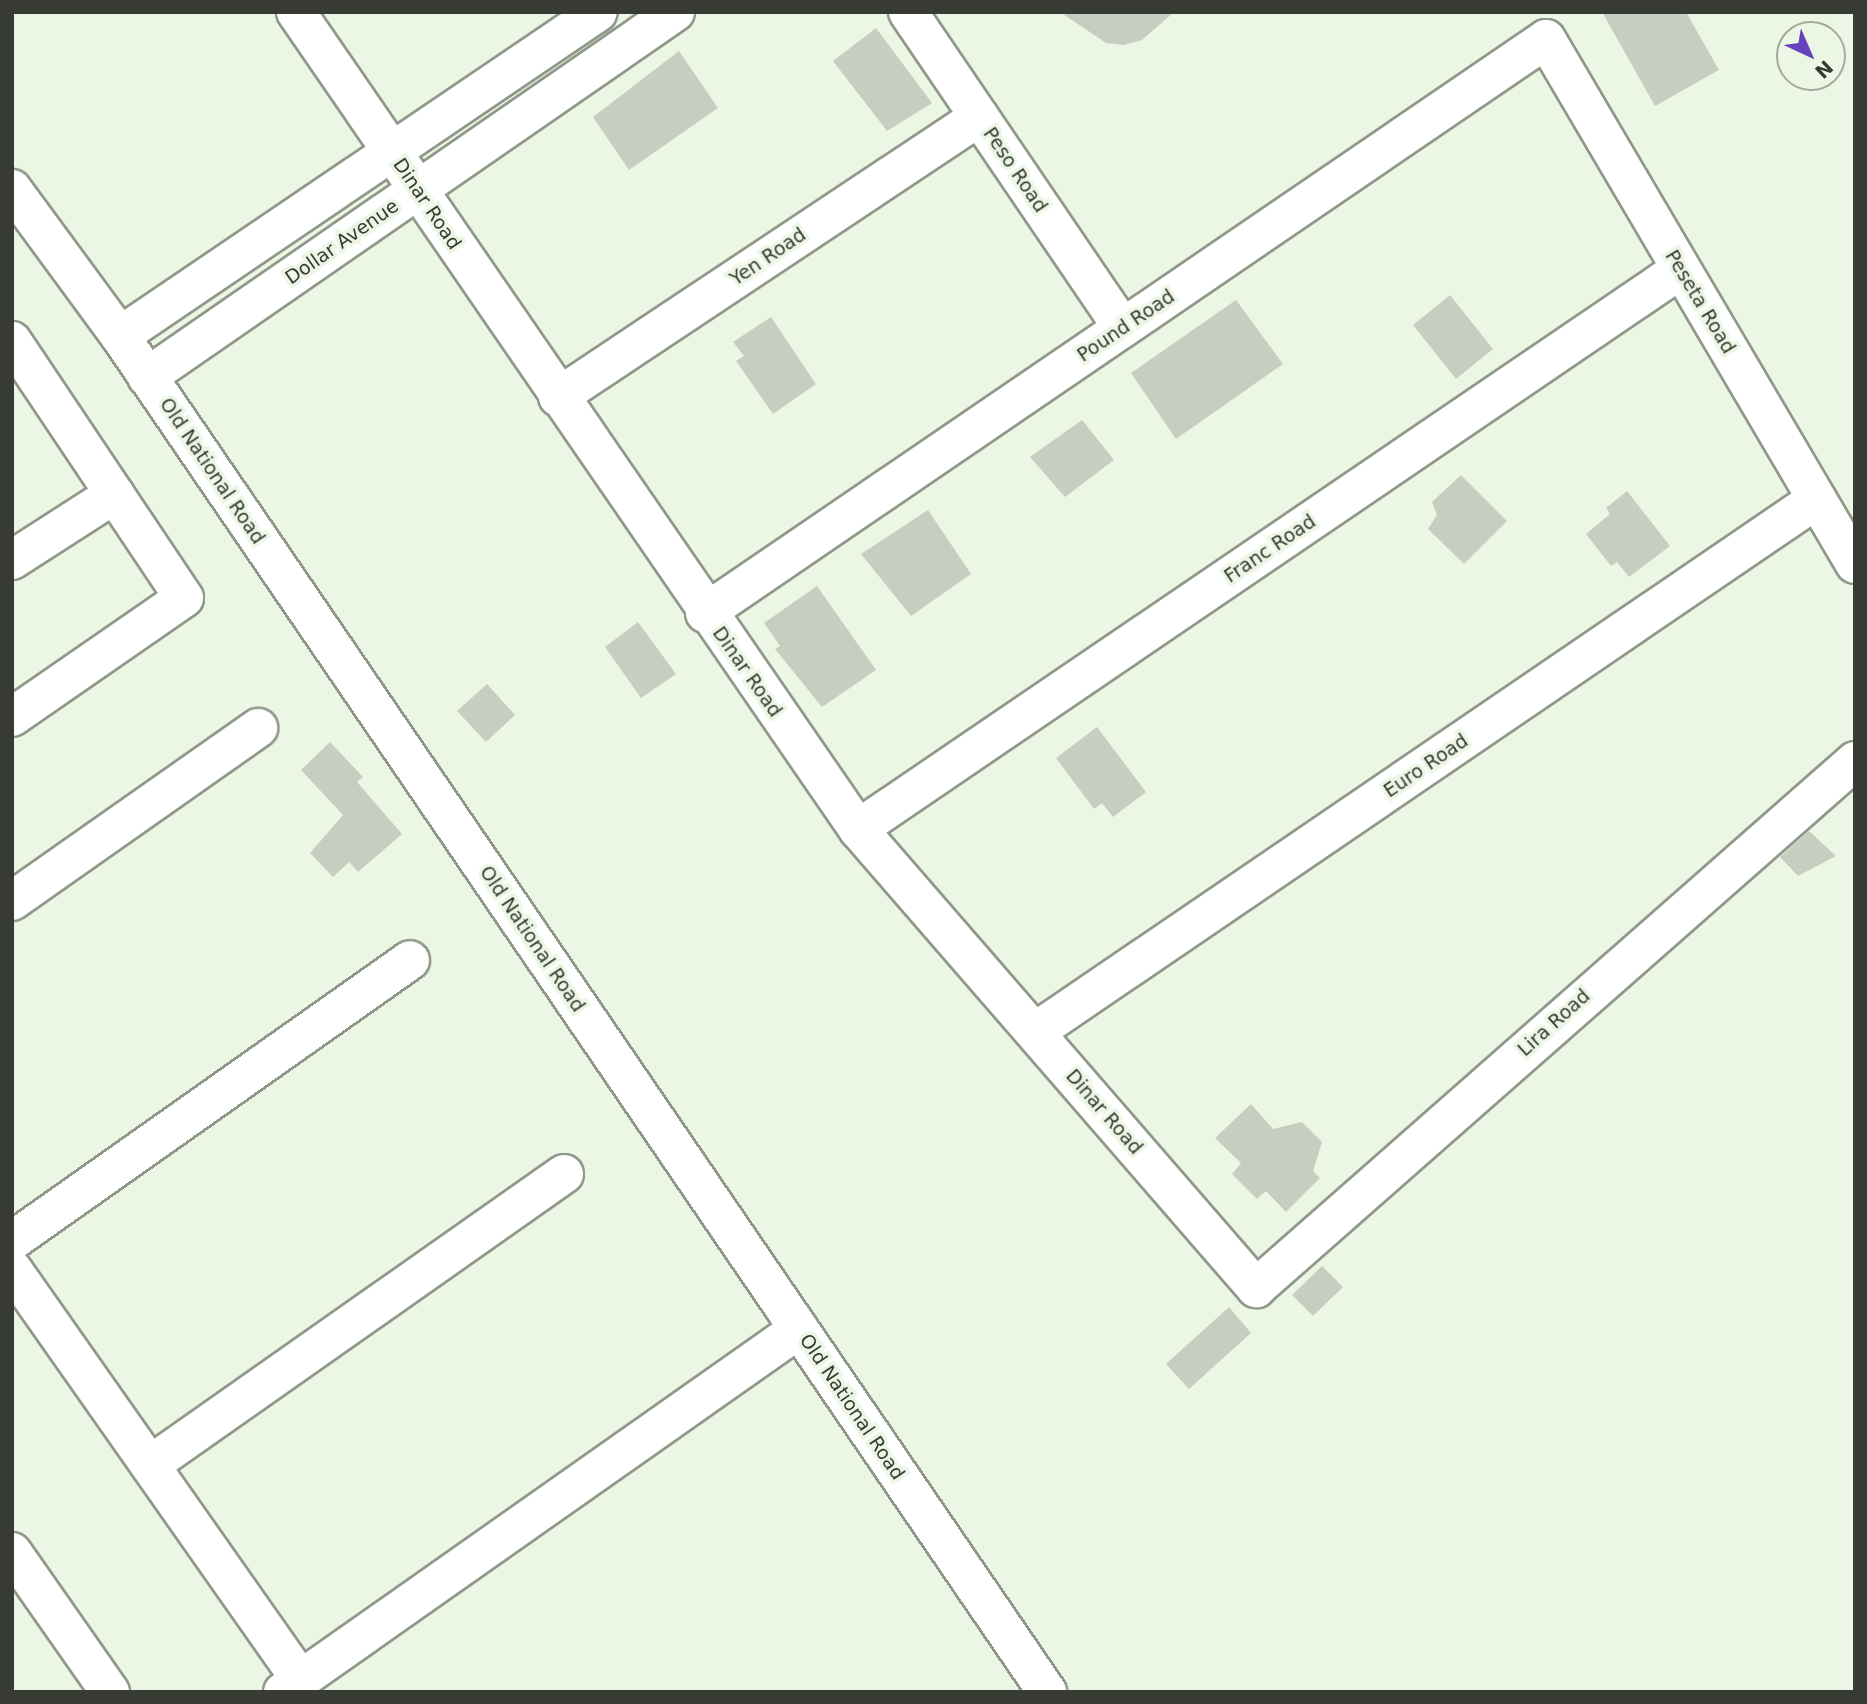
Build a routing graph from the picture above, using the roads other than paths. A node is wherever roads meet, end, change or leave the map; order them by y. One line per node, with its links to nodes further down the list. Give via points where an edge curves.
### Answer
1 (296, 12): 7 (street, Dinar Road)
2 (598, 12): 7 (street)
3 (675, 12): 9 (street, Dollar Avenue)
4 (908, 12): 6 (street, Peso Road)
5 (1546, 39): 10 (street, Peseta Road); 11 (street, Pound Road)
6 (979, 117): 11 (street, Peso Road); 15 (street, Yen Road)
7 (391, 152): 9 (street, Dinar Road); 12 (street)
8 (12, 189): 12 (street, Old National Road)
9 (418, 190): 14 (street, Dollar Avenue); 15 (street, Dinar Road)
10 (1681, 269): 17 (street, Peseta Road); 24 (street, Franc Road)
11 (1123, 328): 20 (street, Pound Road)
12 (120, 336): 14 (street, Old National Road)
13 (12, 341): 16 (street)
14 (147, 376): 32 (street, Old National Road)
15 (558, 397): 20 (street, Dinar Road)
16 (115, 494): 18 (street); 21 (street, via 184,598)
17 (1816, 499): 19 (street, Peseta Road); 27 (street, Euro Road)
18 (12, 561)
19 (1855, 564)
20 (705, 613): 24 (street, Dinar Road)
21 (12, 717)
22 (258, 728): 25 (street)
23 (1855, 761): 31 (street, Lira Road)
24 (858, 829): 27 (street, Dinar Road)
25 (12, 901)
26 (411, 960): 29 (street)
27 (1035, 1032): 31 (street, Dinar Road)
28 (564, 1174): 33 (street)
29 (12, 1241)
30 (12, 1269): 33 (street)
31 (1256, 1288)
32 (799, 1329): 35 (street); 37 (street, Old National Road)
33 (150, 1465): 35 (street)
34 (12, 1552): 36 (street)
35 (292, 1686)
36 (110, 1692)
37 (1047, 1692)

